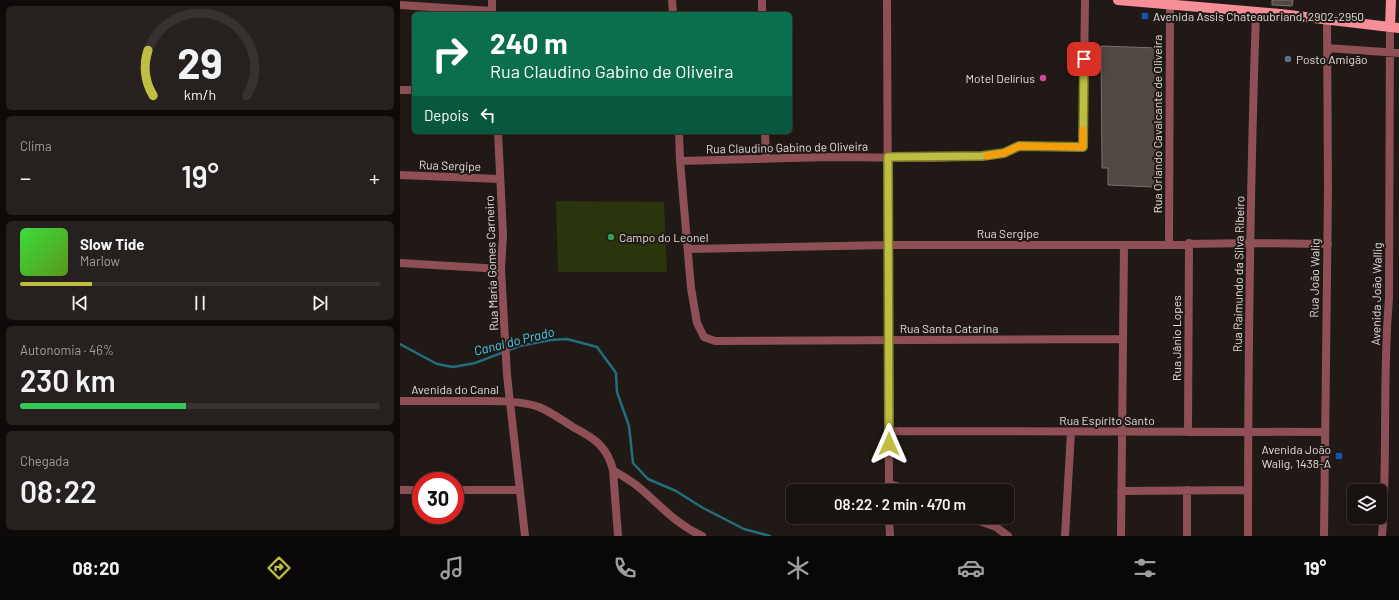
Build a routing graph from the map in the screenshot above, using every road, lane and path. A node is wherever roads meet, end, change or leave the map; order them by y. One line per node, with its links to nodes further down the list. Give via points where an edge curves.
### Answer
1 (492, 0): 11 (street)
2 (672, 0): 12 (street)
3 (762, 0): 13 (street)
4 (887, 0): 25 (street)
5 (1085, 0): 25 (street, Rua Claudino Gabino de Oliveira, via 1083,147 1019,146 1004,153 982,156)
6 (1118, 0): 8 (main road)
7 (1391, 0): 16 (main road)
8 (1170, 4): 14 (main road); 32 (street, Rua Orlando Cavalcante de Oliveira)
9 (400, 5): 10 (street)
10 (480, 12)
11 (492, 12)
12 (673, 12)
13 (762, 12)
14 (1256, 12): 15 (main road); 31 (street, Rua Raimundo da Silva Ribeiro)
15 (1327, 20): 16 (main road); 17 (street, Rua João Walig)
16 (1394, 28): 18 (street)
17 (1327, 48): 18 (street); 33 (street, Rua João Walig)
18 (1389, 52): 19 (street); 70 (street, Avenida João Wallig, via 1389,299)
19 (1399, 53)
20 (400, 90): 21 (street)
21 (412, 90)
22 (498, 134): 29 (street, Rua Maria Gomes Carneiro)
23 (678, 134): 27 (street)
24 (765, 134): 26 (street)
25 (888, 157): 26 (street, Rua Claudino Gabino de Oliveira); 34 (street)
26 (766, 159): 27 (street, Rua Claudino Gabino de Oliveira)
27 (680, 161): 36 (street)
28 (400, 175): 29 (street, Rua Sergipe)
29 (500, 179): 38 (street, Rua Maria Gomes Carneiro, via 503,235)
30 (1189, 243): 31 (street, Rua Sergipe); 32 (street, Rua Sergipe); 46 (street, Rua Jânio Lopes)
31 (1250, 243): 33 (street, Rua Sergipe); 47 (street, Rua Raimundo da Silva Ribeiro)
32 (1169, 244): 35 (street, Rua Sergipe)
33 (1328, 244): 48 (street, Rua João Walig)
34 (888, 245): 35 (street, Rua Sergipe); 36 (street, Rua Sergipe); 40 (street)
35 (1124, 245): 39 (street)
36 (688, 250): 40 (street, Rua Santa Catarina, via 697,323 704,337 715,341)
37 (400, 263): 38 (street)
38 (501, 269): 42 (street, Rua Maria Gomes Carneiro)
39 (1123, 339): 40 (street, Rua Santa Catarina); 45 (street)
40 (888, 340): 43 (street)
41 (400, 401): 42 (street, Avenida do Canal)
42 (510, 401): 49 (street, Avenida do Canal, via 544,409 592,437 605,451); 54 (street, Rua Maria Gomes Carneiro)
43 (889, 431): 44 (street, Rua Espírito Santo); 50 (street)
44 (1071, 432): 45 (street, Rua Espírito Santo); 65 (street)
45 (1122, 432): 46 (street, Rua Espírito Santo); 55 (street)
46 (1188, 432): 47 (street, Rua Espírito Santo)
47 (1249, 432): 48 (street, Rua Espírito Santo); 57 (street, Rua Raimundo da Silva Ribeiro)
48 (1325, 432): 69 (street, Rua João Walig)
49 (613, 470): 61 (street, Avenida do Canal); 62 (street, via 640,488 686,529)
50 (889, 484)
51 (400, 490): 52 (street)
52 (412, 490)
53 (464, 490): 54 (street)
54 (520, 490): 60 (street, Rua Maria Gomes Carneiro)
55 (1121, 490): 56 (street); 66 (street)
56 (1187, 490): 57 (street); 67 (street)
57 (1248, 490): 68 (street, Rua Raimundo da Silva Ribeiro)
58 (889, 524): 63 (street)
59 (988, 524): 64 (street)
60 (525, 536)
61 (618, 536)
62 (702, 536)
63 (890, 536)
64 (1008, 536)
65 (1065, 536)
66 (1121, 536)
67 (1187, 536)
68 (1248, 536)
69 (1324, 536)
70 (1382, 536)

